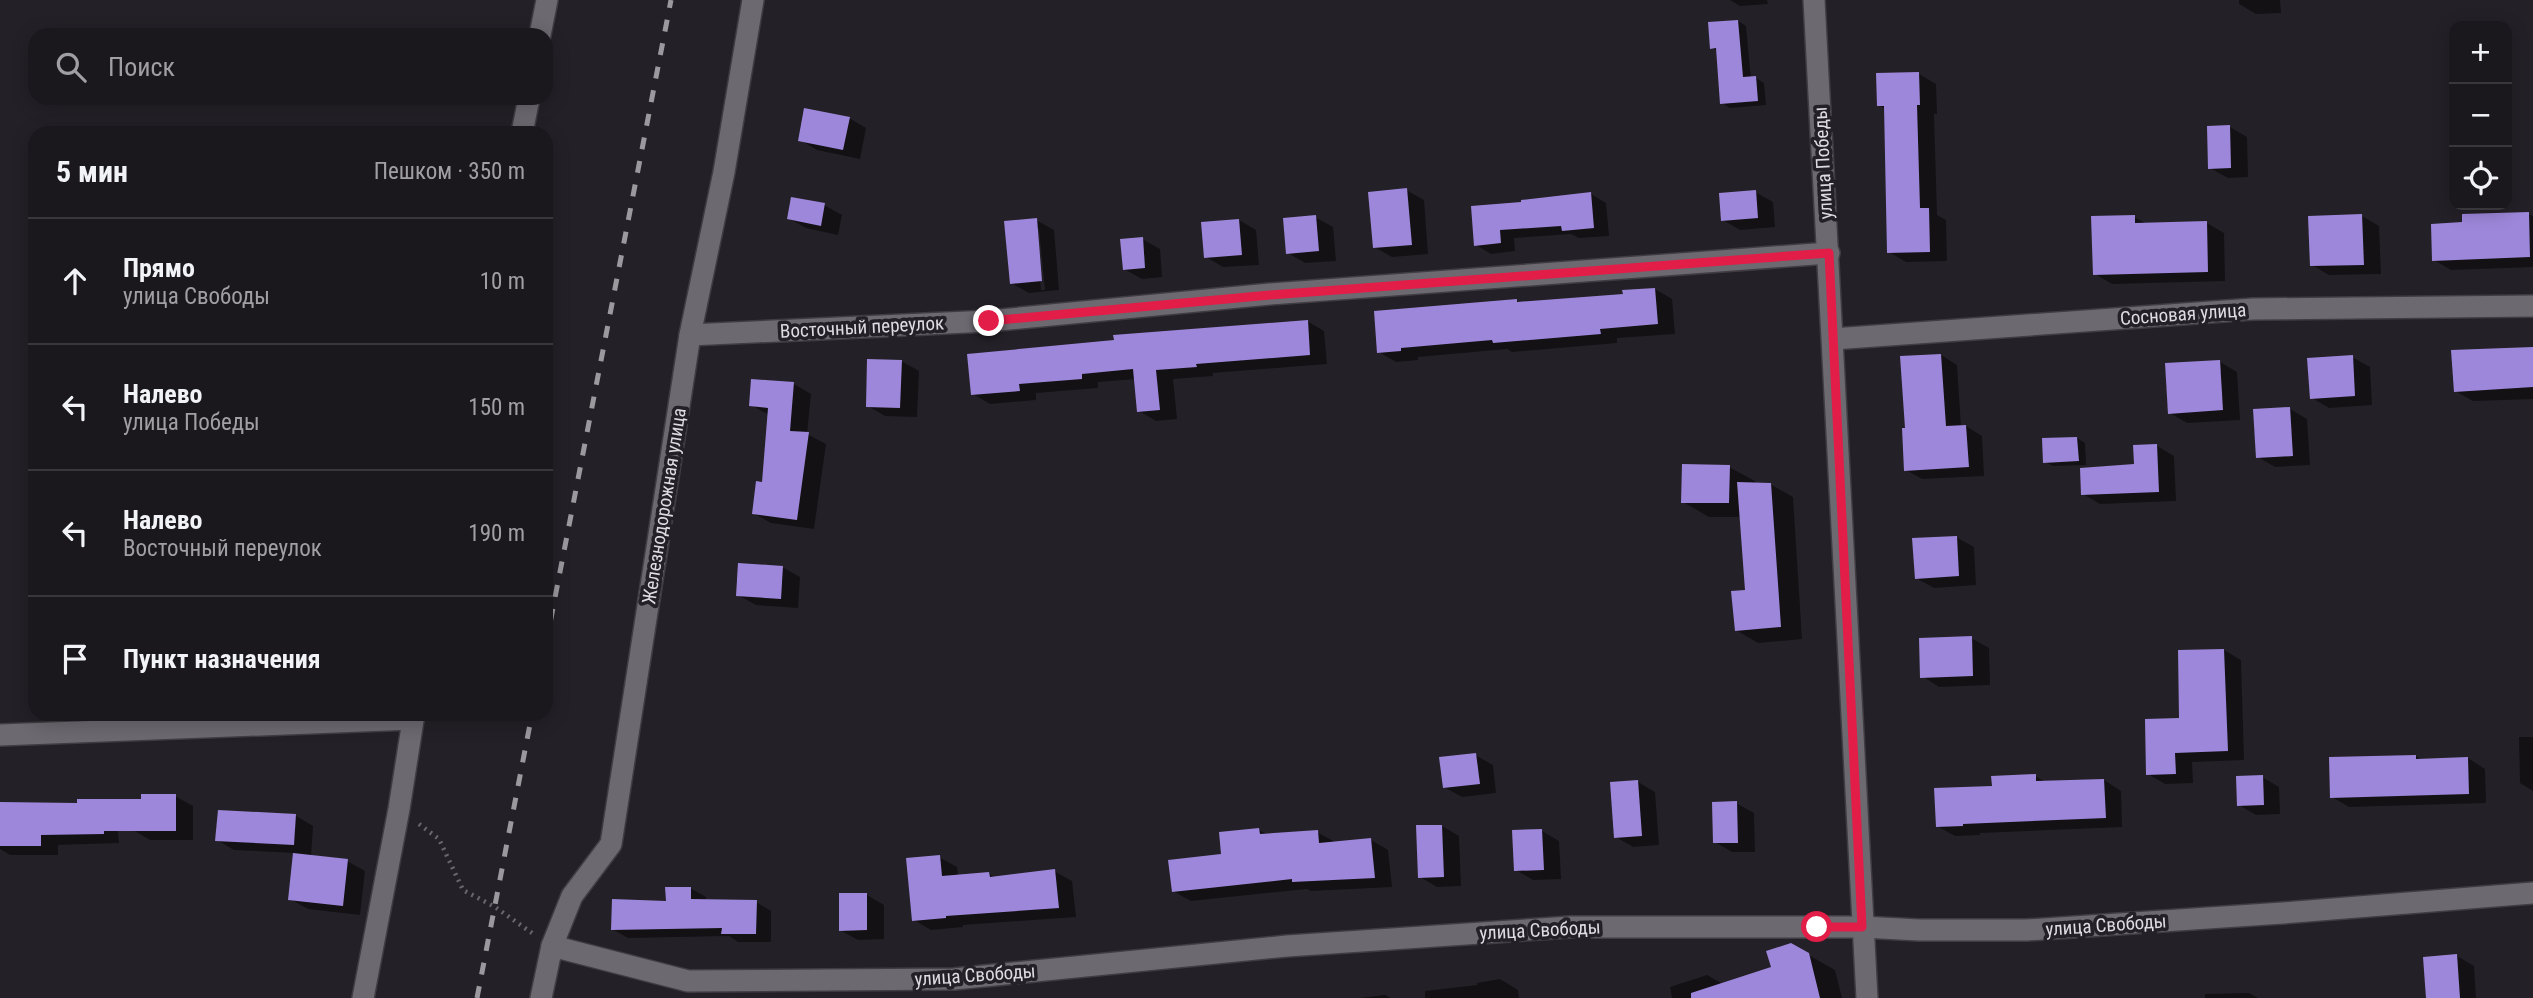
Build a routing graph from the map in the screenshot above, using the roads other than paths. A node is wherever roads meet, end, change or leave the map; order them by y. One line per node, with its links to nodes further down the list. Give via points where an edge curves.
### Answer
1 (547, 0): 4 (street)
2 (753, 0): 9 (street, Железнодорожная улица)
3 (1814, 0): 7 (street, улица Победы)
4 (541, 28)
5 (527, 105): 6 (street)
6 (523, 126)
7 (1829, 253): 9 (street, Восточный переулок, via 989,321); 10 (street, улица Победы)
8 (2533, 306): 10 (street, Сосновая улица, via 2253,309)
9 (690, 335): 16 (street, Железнодорожная улица, via 611,844 572,896)
10 (1833, 339): 15 (street, улица Победы)
11 (322, 721): 13 (street)
12 (413, 721): 17 (street)
13 (0, 735)
14 (2533, 892): 15 (street, улица Свободы, via 2027,930)
15 (1862, 927): 16 (street, улица Свободы, via 1570,927 1287,946 954,979 688,981); 19 (street, улица Победы)
16 (552, 946): 18 (street, Железнодорожная улица)
17 (363, 998)
18 (541, 998)
19 (1867, 998)

